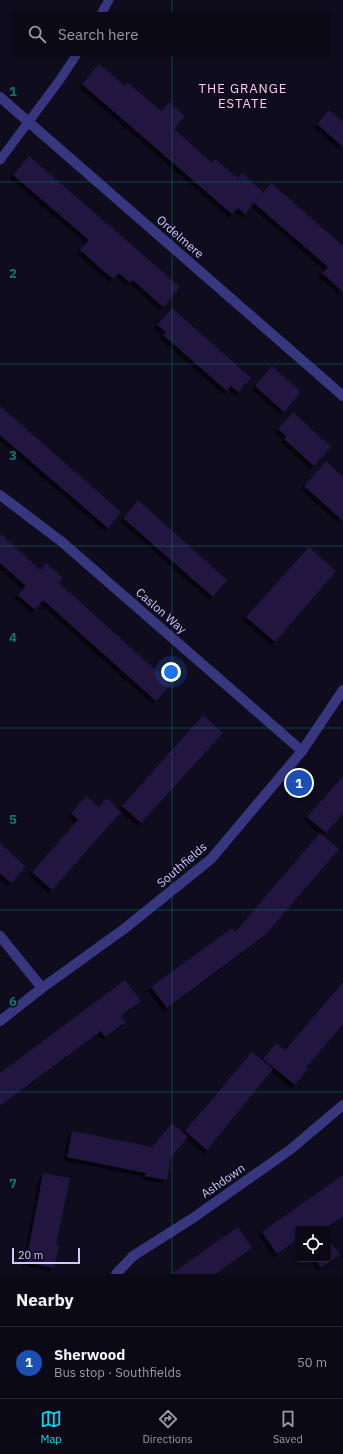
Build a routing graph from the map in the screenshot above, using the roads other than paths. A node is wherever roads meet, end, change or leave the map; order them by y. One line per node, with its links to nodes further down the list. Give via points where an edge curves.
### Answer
1 (110, 0): 2 (lane)
2 (102, 12)
3 (76, 56): 5 (lane)
4 (0, 98): 5 (street, Ordelmere)
5 (28, 122): 6 (lane); 7 (street, Ordelmere)
6 (0, 160)
7 (343, 396)
8 (0, 495): 10 (street, Caslon Way, via 62,542)
9 (343, 690): 10 (street, Southfields)
10 (302, 751): 12 (street, Southfields, via 211,859 124,929)
11 (0, 936): 12 (street)
12 (42, 988): 13 (street, Southfields)
13 (0, 1021)
14 (343, 1105): 15 (street, Ashdown, via 291,1149 193,1218 133,1256)
15 (116, 1274)

